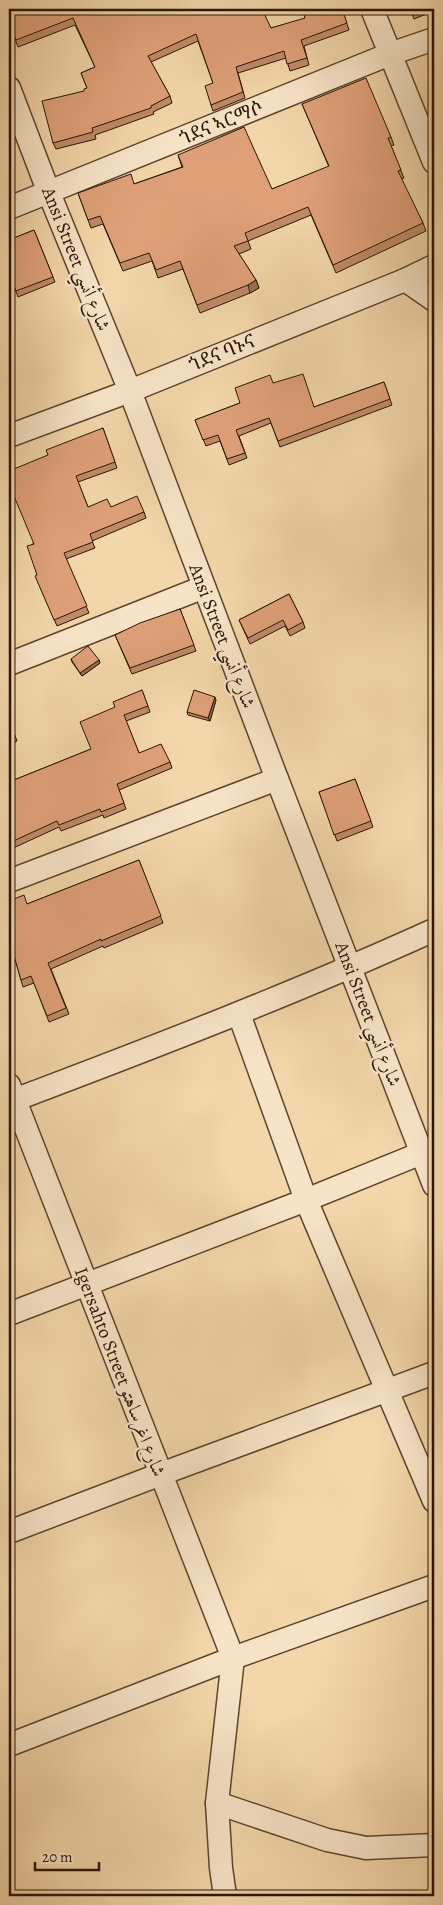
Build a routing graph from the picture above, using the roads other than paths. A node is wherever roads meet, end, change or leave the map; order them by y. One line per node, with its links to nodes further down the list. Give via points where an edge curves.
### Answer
1 (372, 9): 3 (street)
2 (434, 39): 3 (street, ጎደና ኣርማሶ)
3 (390, 54): 5 (street); 6 (street, ጎደና ኣርማሶ)
4 (9, 88): 6 (street, Ansi Street شارع أنسي)
5 (434, 162)
6 (49, 193): 7 (street, ጎደና ኣርማሶ); 11 (street, Ansi Street شارع أنسي)
7 (9, 208)
8 (434, 266): 9 (street, ጎደና ባኑና)
9 (405, 280): 10 (street); 11 (street, ጎደና ባኑና)
10 (434, 300)
11 (130, 390): 12 (street, ጎደና ባኑና); 13 (street, Ansi Street شارع أنسي)
12 (9, 436)
13 (204, 587): 14 (street); 15 (street, Ansi Street شارع أنسي)
14 (9, 664)
15 (277, 779): 16 (street); 18 (street, Ansi Street شارع أنسي)
16 (9, 881)
17 (434, 930): 18 (street)
18 (350, 968): 19 (street); 21 (street, Ansi Street شارع أنسي)
19 (239, 1014): 20 (street); 23 (street)
20 (11, 1095): 24 (street, Igersahto Street شارع اغرساهتو)
21 (428, 1150): 22 (street, Ansi Street شارع أنسي); 23 (street)
22 (434, 1185)
23 (306, 1200): 24 (street); 27 (street)
24 (86, 1284): 25 (street); 28 (street, Igersahto Street شارع اغرساهتو)
25 (9, 1314)
26 (434, 1374): 27 (street)
27 (387, 1390): 28 (street); 29 (street)
28 (160, 1474): 30 (street); 32 (street, Igersahto Street شارع اغرساهتو)
29 (434, 1501)
30 (9, 1532)
31 (434, 1586): 32 (street)
32 (233, 1658): 33 (street); 34 (street)
33 (9, 1745)
34 (217, 1803): 35 (street, via 327,1840 366,1848); 36 (street)
35 (434, 1845)
36 (225, 1896)

